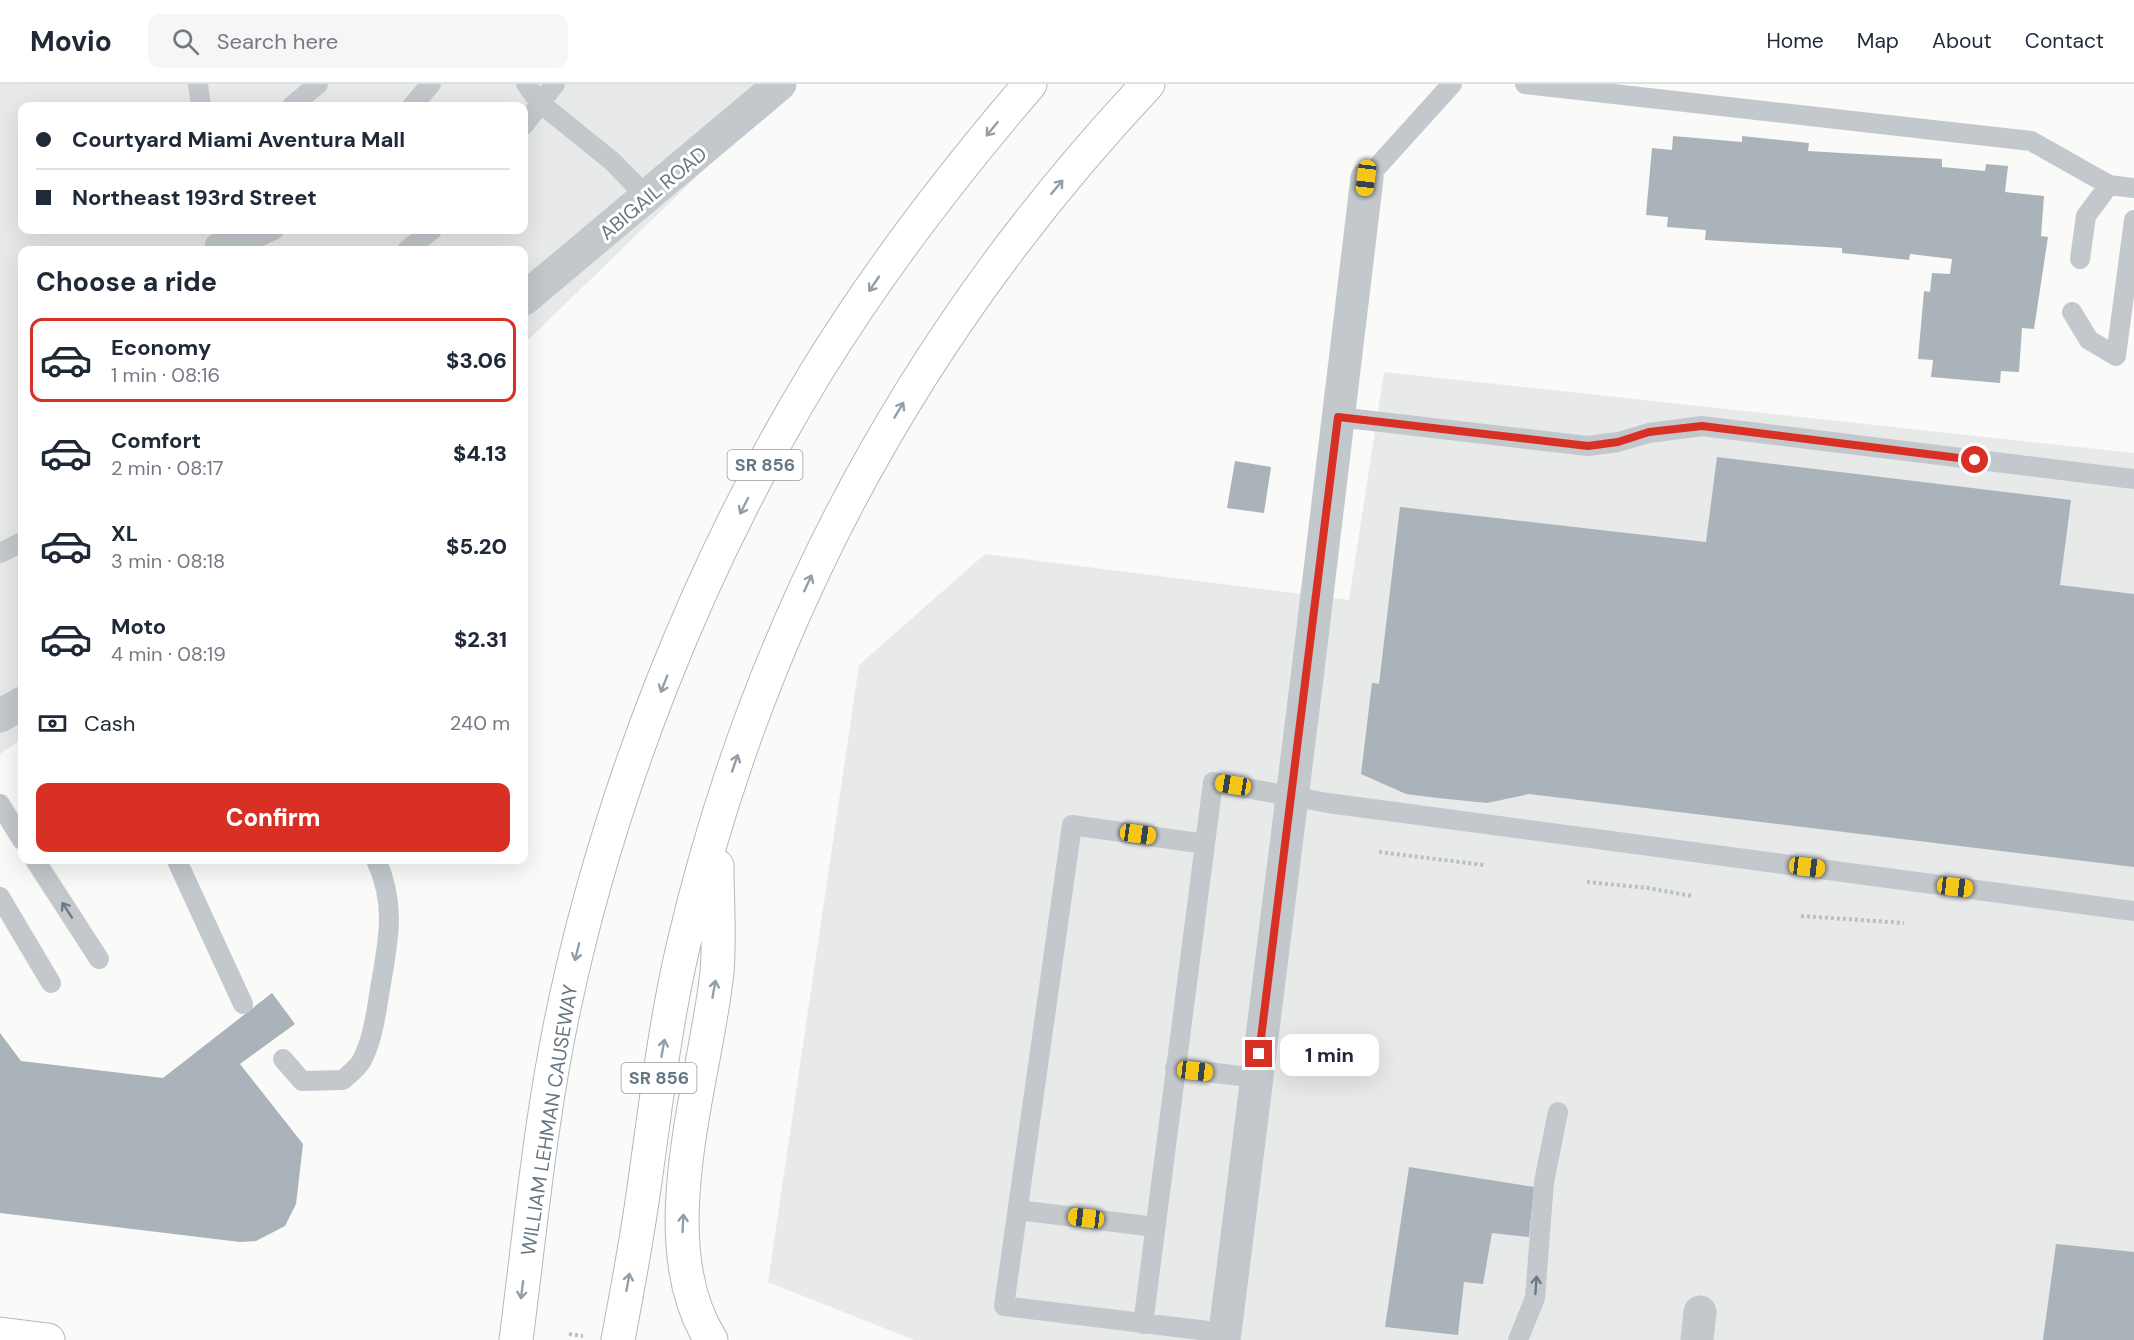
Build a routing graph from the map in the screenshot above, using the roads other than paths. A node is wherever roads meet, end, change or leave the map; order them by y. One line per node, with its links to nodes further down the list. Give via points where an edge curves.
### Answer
1 (198, 84): 11 (lane)
2 (318, 84): 12 (lane)
3 (431, 84): 13 (lane)
4 (526, 84): 14 (lane)
5 (555, 84): 14 (lane)
6 (780, 84): 19 (street, ABIGAIL ROAD)
7 (1030, 84): 57 (main road, WILLIAM LEHMAN CAUSEWAY / SR 856, one-way to 57, via 920,219 814,376 725,544 675,656 608,839 561,1018)
8 (1148, 84): 36 (main road, SR 856, one-way to 8, via 777,650 831,531 894,419 948,333 1020,232)
9 (1452, 84): 16 (lane)
10 (1525, 84): 17 (lane, via 2031,141)
11 (200, 102)
12 (296, 102)
13 (415, 102)
14 (540, 103): 15 (lane); 19 (lane, via 613,162)
15 (528, 120)
16 (1366, 178): 28 (street)
17 (2109, 185): 18 (lane); 25 (lane, via 2086,216)
18 (2134, 188)
19 (648, 198): 26 (street, ABIGAIL ROAD)
20 (2134, 220): 27 (lane, via 2116,356 2089,340)
21 (265, 234): 23 (lane, via 252,240)
22 (427, 234): 24 (lane)
23 (214, 241)
24 (412, 246)
25 (2080, 259)
26 (528, 296)
27 (2073, 312)
28 (1338, 417): 29 (lane, via 1588,446 1649,432 1702,426); 34 (street)
29 (2134, 479)
30 (18, 544): 31 (lane)
31 (0, 553)
32 (18, 705): 33 (street)
33 (0, 716)
34 (1293, 795): 38 (lane, via 1213,782); 43 (lane, via 1374,810); 49 (street)
35 (0, 804): 37 (lane)
36 (716, 819): 58 (main road, SR 856, one-way to 36, via 671,1006); 59 (main road, one-way to 36, via 697,1311 684,1263 682,1237 690,1135 717,971)
37 (18, 833)
38 (1205, 844): 48 (lane); 51 (lane, via 1072,825)
39 (38, 864): 44 (lane, one-way to 39)
40 (179, 864): 46 (lane)
41 (378, 864): 47 (lane, via 386,881 388,950 374,1026 361,1062 343,1080 302,1081)
42 (0, 897): 45 (lane)
43 (2134, 911)
44 (99, 959)
45 (51, 982)
46 (243, 1004)
47 (283, 1059)
48 (1175, 1068): 49 (lane); 52 (lane)
49 (1256, 1078): 55 (street)
50 (1558, 1112): 60 (lane, one-way to 50, via 1535,1298 1544,1182)
51 (1018, 1210): 52 (lane); 53 (lane, via 1004,1306)
52 (1155, 1227): 53 (lane)
53 (1143, 1324): 55 (lane)
54 (0, 1334): 56 (main road)
55 (1224, 1336)
56 (48, 1340)
57 (516, 1340)
58 (618, 1340)
59 (711, 1340)
60 (1518, 1340)

